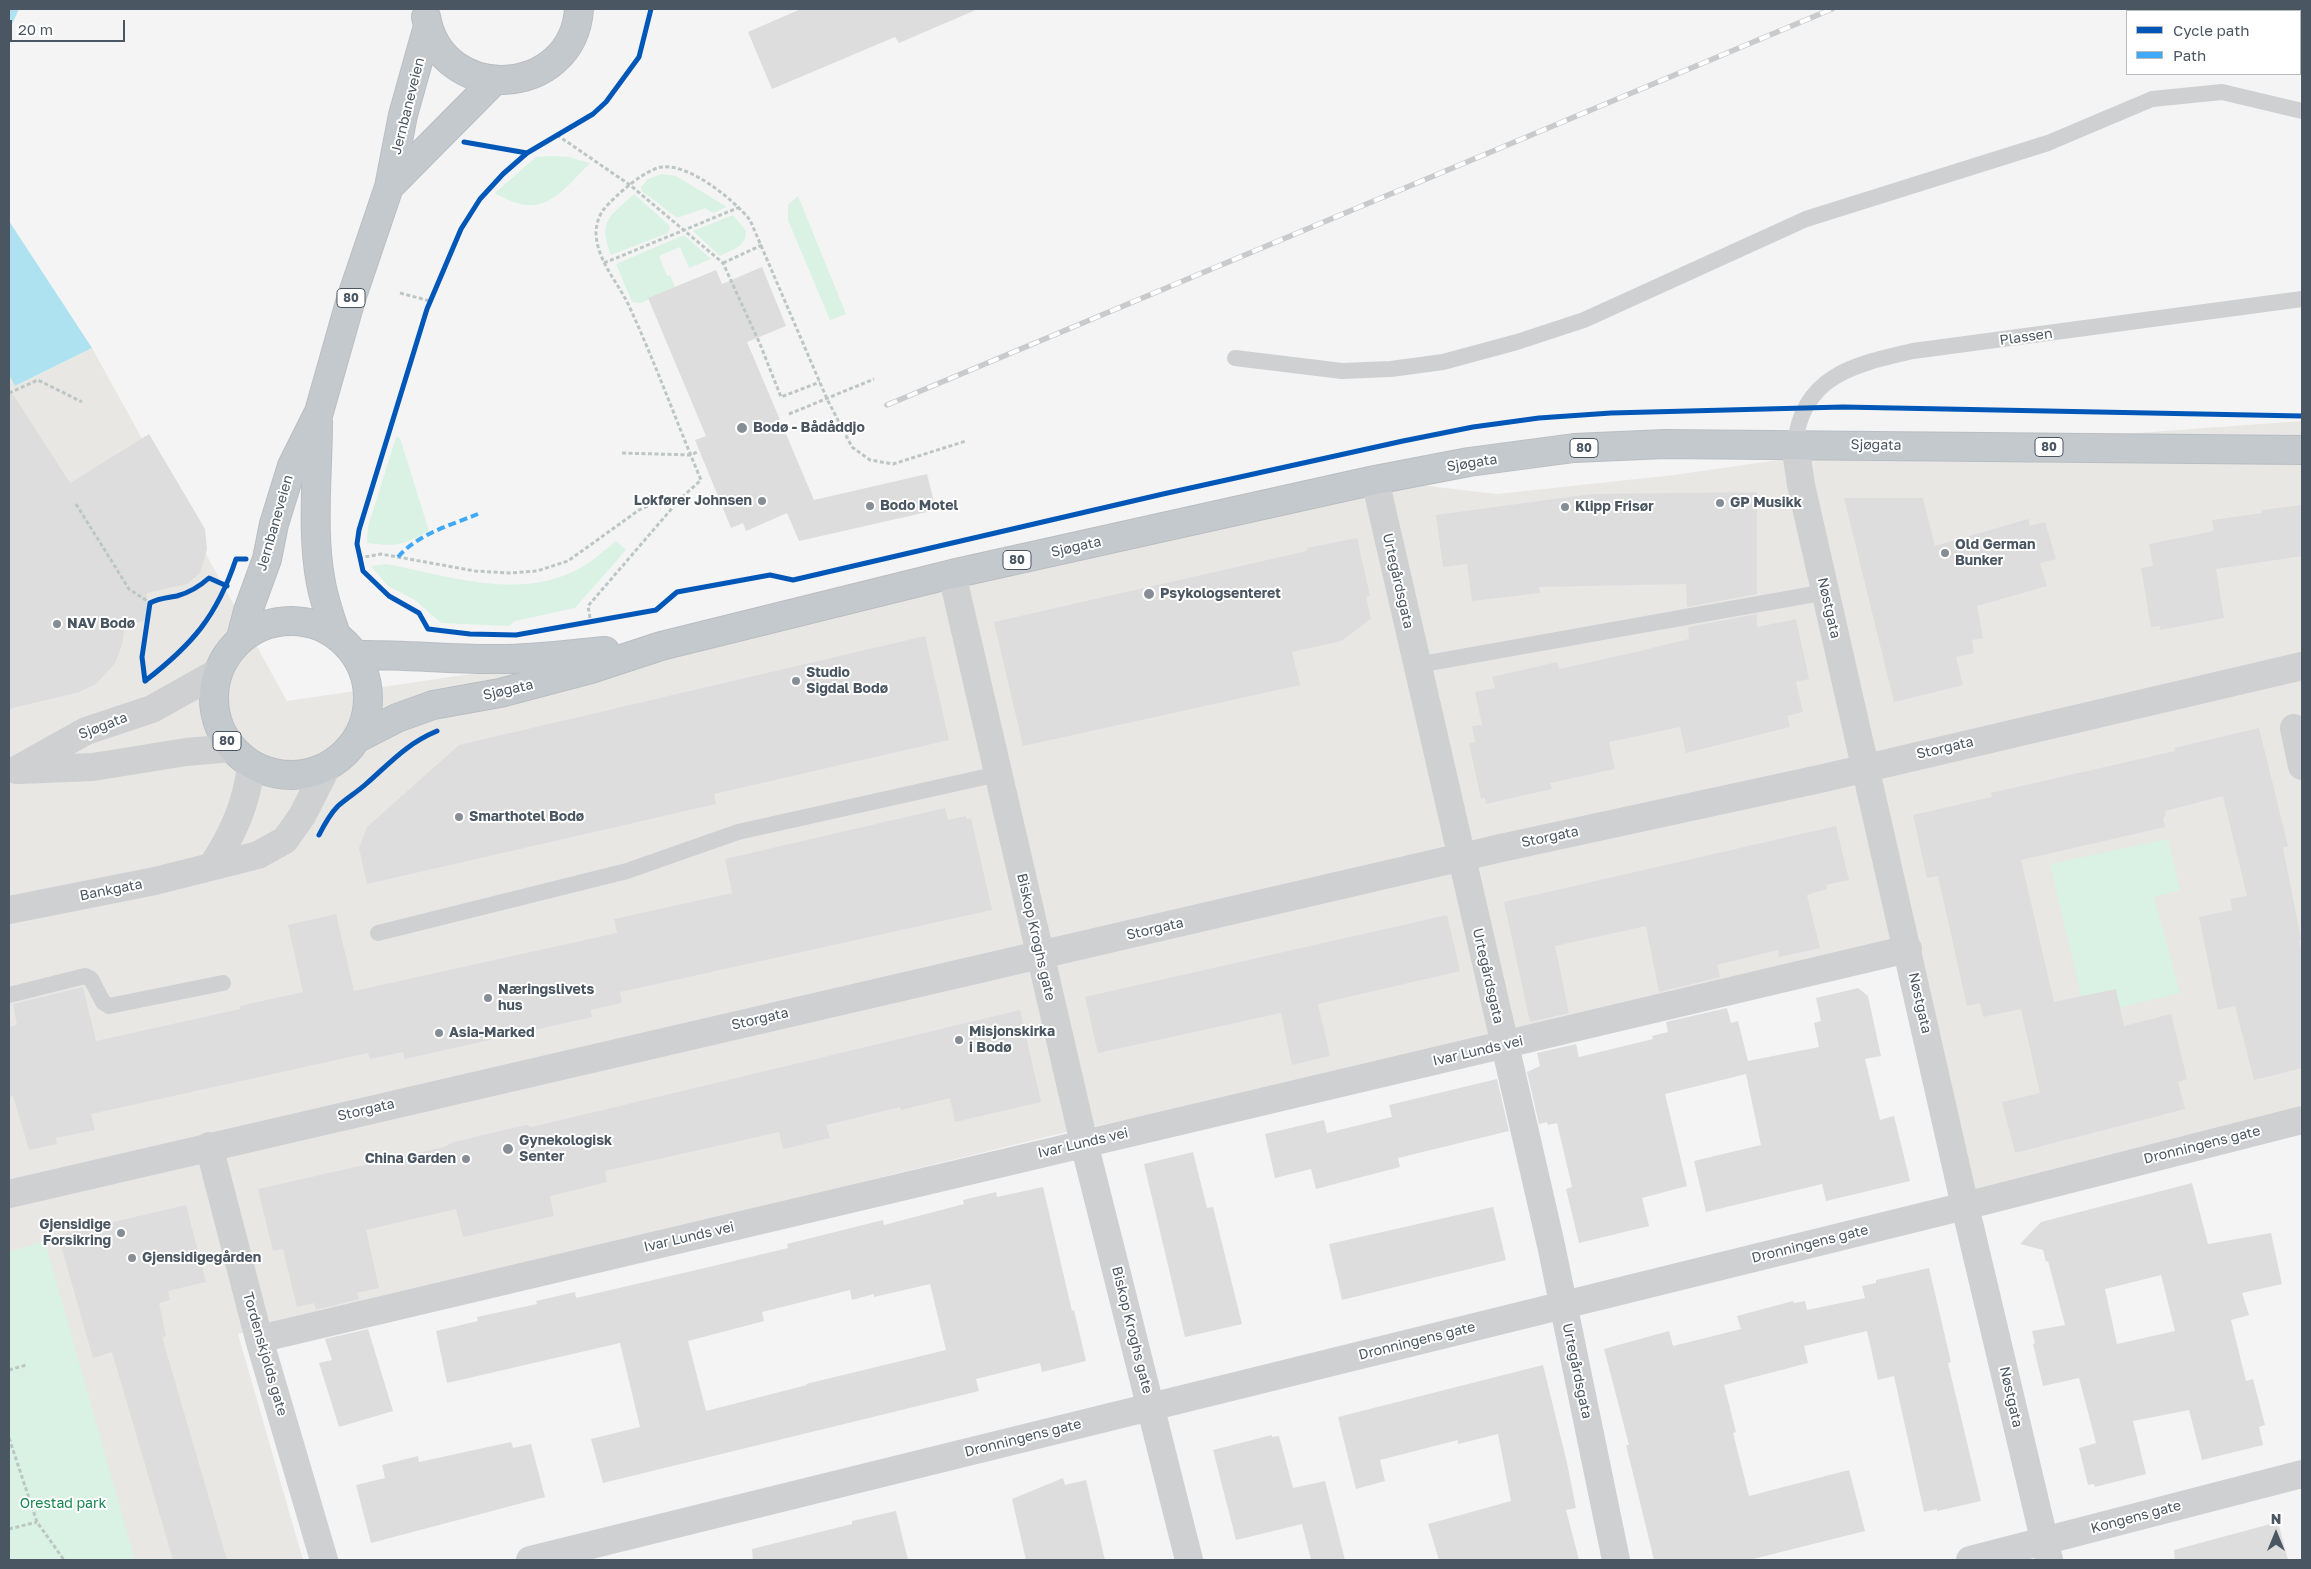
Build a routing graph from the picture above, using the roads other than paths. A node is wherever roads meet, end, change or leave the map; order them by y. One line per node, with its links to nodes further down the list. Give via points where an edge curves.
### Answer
1 (579, 9): 3 (highway, Jernbaneveien / 80, via 568,44 549,65 523,78)
2 (426, 17): 3 (highway, Jernbaneveien / 80, via 435,42 446,57 476,77); 5 (highway, Jernbaneveien / 80)
3 (494, 81): 5 (highway, Jernbaneveien / 80)
4 (2302, 111): 7 (lane, via 2222,92 2152,98 2048,142 1806,219 1584,320 1443,362 1342,371)
5 (389, 187): 8 (highway, Jernbaneveien / 80, via 351,299)
6 (2302, 299): 9 (lane, Plassen, via 1913,351 1873,360 1840,373 1818,390 1797,424)
7 (1235, 358)
8 (319, 412): 14 (highway, Jernbaneveien / 80, via 316,529 320,582); 15 (highway, Jernbaneveien / 80, via 292,466)
9 (1795, 444): 10 (highway, Sjøgata / 80); 11 (highway, Sjøgata / 80, via 1574,448 1468,462); 13 (street, Nøstgata, via 1801,485)
10 (2302, 450)
11 (1375, 480): 12 (highway, Sjøgata / 80); 18 (street, Urtegårdsgata)
12 (952, 574): 16 (highway, Sjøgata / 80); 28 (street, Biskop Kroghs gate)
13 (1826, 592): 18 (lane); 24 (street, Nøstgata)
14 (336, 635): 15 (highway, Sjøgata / 80, via 321,626 288,620 271,623); 17 (highway, Sjøgata / 80)
15 (241, 638): 20 (highway, Sjøgata / 80)
16 (661, 646): 17 (highway, Sjøgata / 80, via 501,660); 22 (highway, Sjøgata / 80, via 542,682 433,705 397,718)
17 (356, 655): 22 (highway, Sjøgata / 80, via 368,688 365,722)
18 (1417, 665): 29 (street, Urtegårdsgata)
19 (2302, 666): 24 (street, Storgata)
20 (218, 672): 23 (highway, Sjøgata / 80, via 214,704 222,734); 27 (street, Sjøgata, via 152,709 86,731)
21 (2294, 728): 25 (street)
22 (358, 738): 26 (highway, Sjøgata / 80, via 349,750)
23 (241, 756): 26 (highway, Sjøgata / 80, via 263,770 289,776); 27 (street, Sjøgata, via 186,752 93,767); 30 (street, via 249,784 229,840)
24 (1866, 766): 29 (street, Storgata); 33 (street, Nøstgata)
25 (2302, 766)
26 (327, 767): 30 (street, Bankgata, via 302,816 285,840 258,855)
27 (12, 771)
28 (998, 774): 32 (lane, via 738,832 627,871); 34 (street, Biskop Kroghs gate)
29 (1461, 859): 34 (street, Storgata); 37 (street, Urtegårdsgata)
30 (212, 866): 31 (street, Bankgata, via 155,881)
31 (9, 910)
32 (378, 933)
33 (1908, 949): 37 (street, Ivar Lunds vei); 42 (street, Nøstgata)
34 (1040, 954): 39 (street, Biskop Kroghs gate); 40 (street, Storgata)
35 (223, 983): 36 (lane, via 109,1006 103,1002 91,979 85,976)
36 (9, 995)
37 (1504, 1045): 39 (street, Ivar Lunds vei); 43 (street, Urtegårdsgata)
38 (2302, 1120): 42 (street, Dronningens gate)
39 (1084, 1143): 44 (street, Ivar Lunds vei); 45 (street, Biskop Kroghs gate)
40 (209, 1146): 41 (street, Storgata); 44 (street, Tordenskjolds gate)
41 (9, 1194)
42 (1965, 1206): 43 (street, Dronningens gate); 47 (street, Nøstgata)
43 (1564, 1305): 45 (street, Dronningens gate); 51 (street, Urtegårdsgata)
44 (259, 1339): 48 (street, Tordenskjolds gate)
45 (1151, 1406): 49 (street, Dronningens gate); 50 (street, Biskop Kroghs gate)
46 (2302, 1474): 47 (street, Kongens gate)
47 (2047, 1550): 52 (street, Kongens gate)
48 (324, 1560)
49 (530, 1560)
50 (1189, 1560)
51 (1616, 1560)
52 (1970, 1560)

